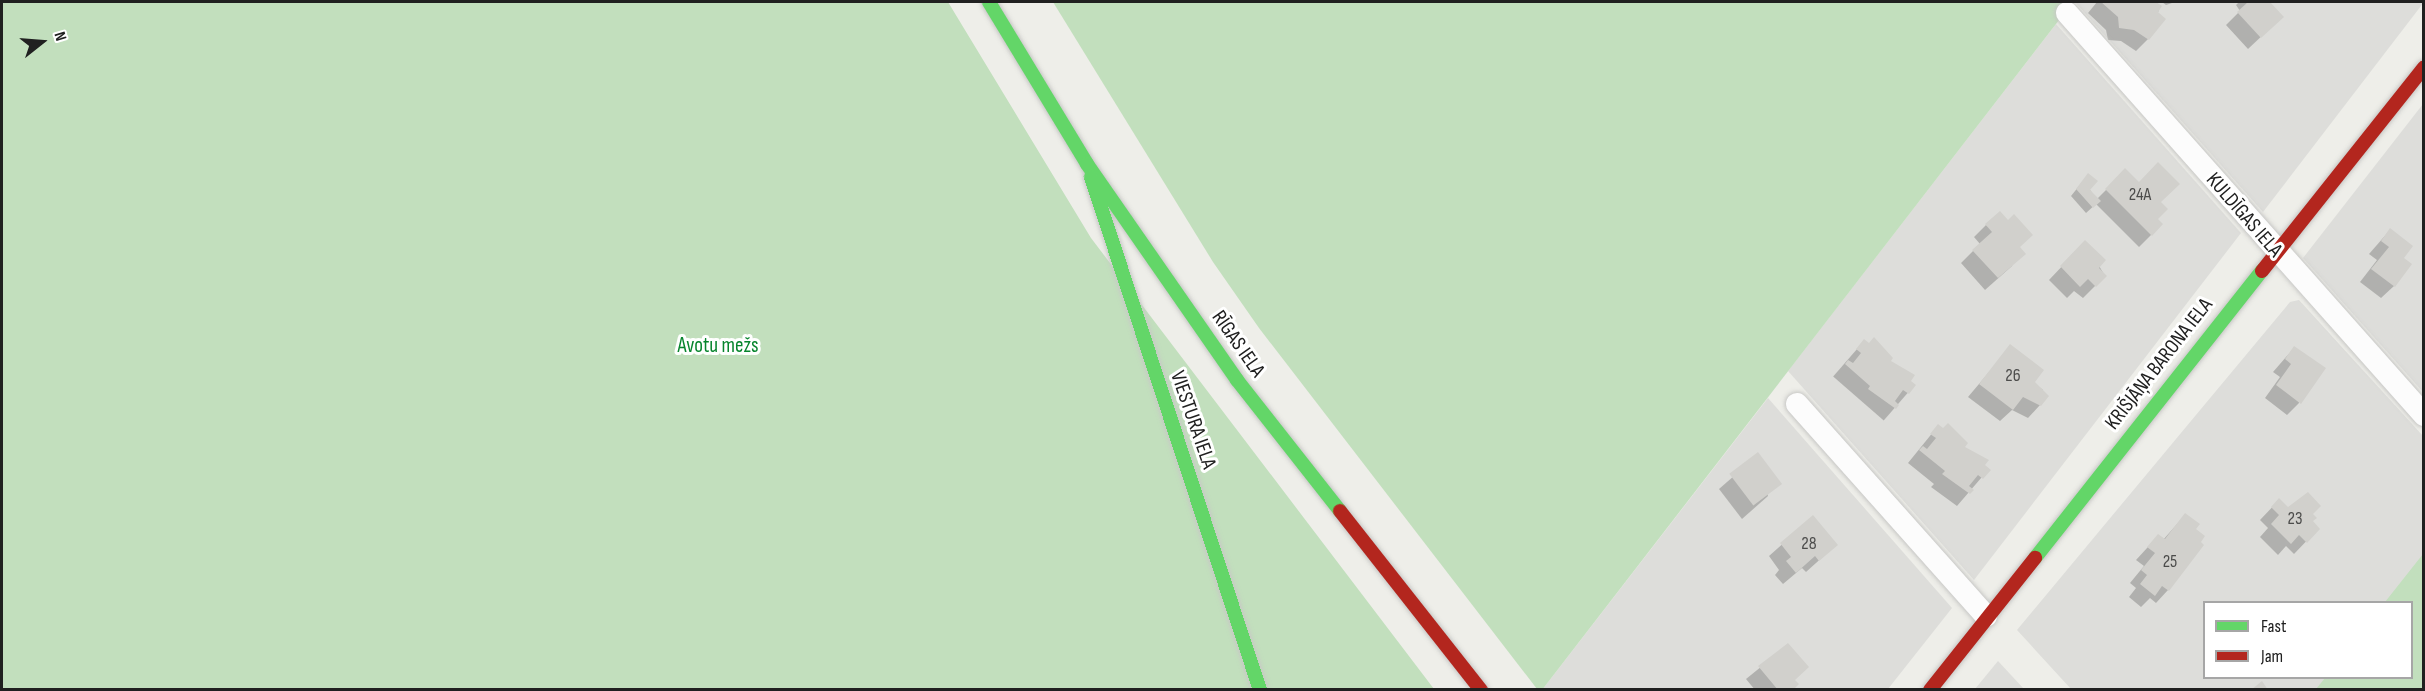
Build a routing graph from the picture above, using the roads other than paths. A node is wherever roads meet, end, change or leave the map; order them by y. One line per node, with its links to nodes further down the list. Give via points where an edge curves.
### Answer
1 (989, 2): 4 (street, RĪGAS IELA)
2 (2067, 13): 5 (street, KULDĪGAS IELA)
3 (2424, 67): 5 (street, KRIŠJĀŅA BARONA IELA)
4 (1087, 164): 9 (street, VIESTURA IELA); 10 (street, RĪGAS IELA, via 1237,380)
5 (2276, 251): 7 (street, KULDĪGAS IELA); 8 (street, KRIŠJĀŅA BARONA IELA)
6 (1797, 404): 8 (street)
7 (2424, 415)
8 (1986, 616): 11 (street, KRIŠJĀŅA BARONA IELA)
9 (1260, 690)
10 (1481, 690)
11 (1930, 690)

